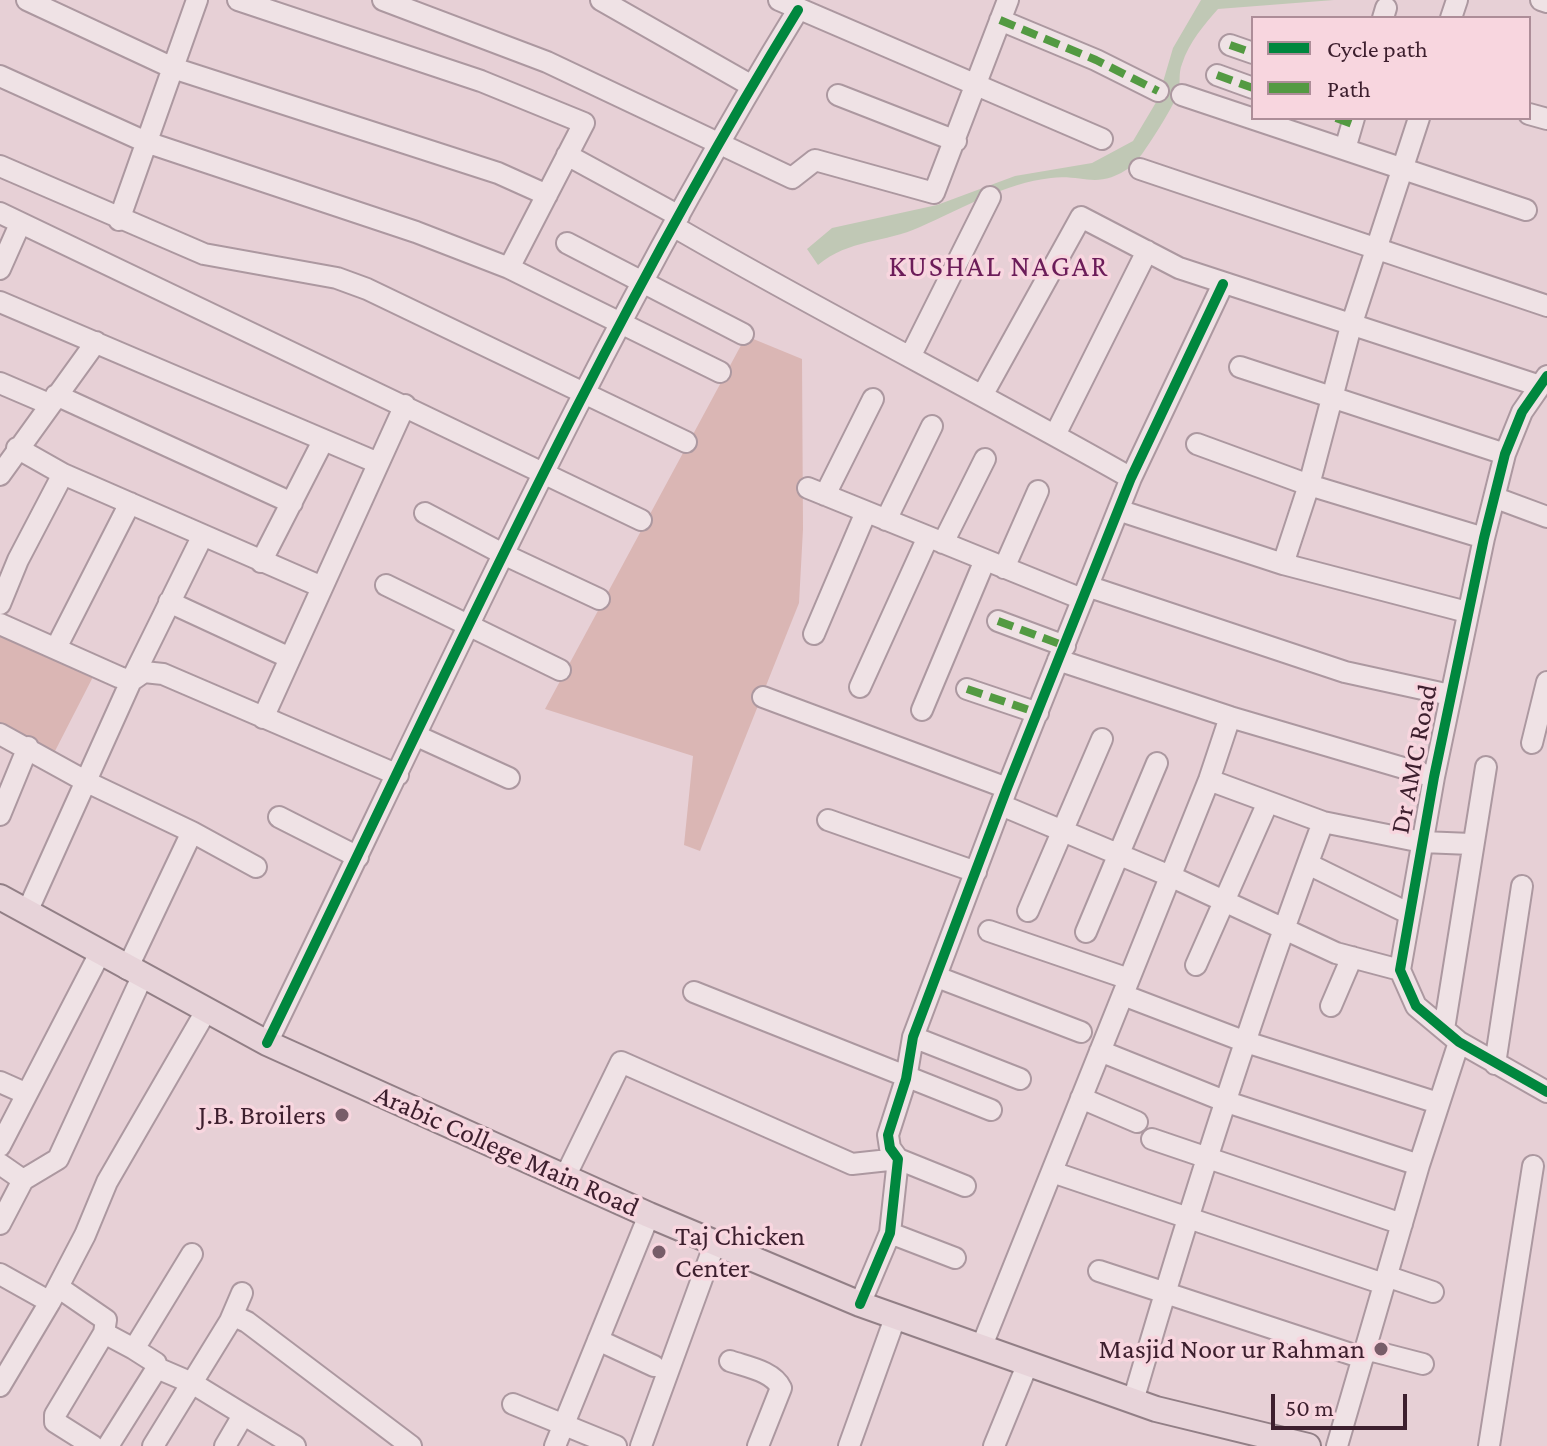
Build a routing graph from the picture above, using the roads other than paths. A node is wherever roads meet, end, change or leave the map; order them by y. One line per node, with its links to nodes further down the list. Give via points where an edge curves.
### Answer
1 (27, 0): 14 (street)
2 (197, 0): 14 (street)
3 (238, 0): 32 (street, via 481,81 584,123)
4 (383, 0): 30 (street, via 547,62)
5 (601, 0): 18 (street)
6 (779, 0): 10 (street)
7 (1008, 0): 11 (street)
8 (1541, 0): 9 (street)
9 (1547, 2)
10 (798, 10): 17 (street); 18 (street)
11 (1000, 20): 17 (street); 20 (street)
12 (1230, 45): 13 (street)
13 (1251, 52)
14 (173, 68): 29 (street); 36 (street, via 498,173)
15 (1217, 75): 19 (street)
16 (1, 79): 29 (street)
17 (977, 84): 27 (street); 28 (street)
18 (752, 86): 30 (street)
19 (1251, 87)
20 (1158, 91)
21 (838, 95): 28 (street)
22 (1182, 95): 23 (street)
23 (1251, 118)
24 (1257, 120): 31 (street)
25 (1348, 120): 31 (street)
26 (1418, 120): 34 (street)
27 (1102, 139)
28 (956, 141): 30 (street, via 934,193 815,160 792,178)
29 (146, 142): 40 (street); 46 (street)
30 (717, 143): 41 (street)
31 (1345, 149): 34 (street)
32 (567, 155): 36 (street); 41 (street)
33 (0, 166): 40 (street)
34 (1403, 168): 38 (street); 44 (street)
35 (1140, 169): 44 (street)
36 (547, 195): 46 (street)
37 (990, 197): 56 (street)
38 (1526, 210)
39 (0, 213): 42 (street)
40 (119, 220): 61 (street, via 204,254 337,278 367,289)
41 (676, 221): 48 (street); 56 (street, via 784,291)
42 (20, 224): 47 (street); 66 (street)
43 (567, 243): 48 (street)
44 (1376, 249): 51 (street); 53 (street)
45 (1147, 251): 49 (street); 62 (street, via 1081,217); 68 (street)
46 (509, 268): 52 (street)
47 (0, 269)
48 (642, 281): 52 (street); 54 (street)
49 (1223, 284): 53 (street); 79 (street)
50 (0, 302): 55 (street)
51 (1547, 306)
52 (618, 323): 58 (street); 61 (street)
53 (1351, 326): 59 (street); 63 (street)
54 (743, 334)
55 (96, 342): 65 (street); 69 (street)
56 (910, 357): 62 (street)
57 (1240, 367): 63 (street)
58 (720, 372)
59 (1544, 381): 73 (street, Dr AMC Road, via 1522,412)
60 (0, 383): 65 (street)
61 (583, 394): 70 (street); 78 (street)
62 (983, 394): 68 (street)
63 (1331, 398): 73 (street); 80 (street)
64 (873, 399): 86 (street, via 816,492)
65 (52, 400): 72 (street); 84 (street)
66 (405, 405): 75 (street); 78 (street)
67 (932, 426): 90 (street)
68 (1055, 435): 79 (street)
69 (323, 441): 75 (street); 84 (street)
70 (686, 442)
71 (1197, 444): 80 (street)
72 (17, 448): 76 (street); 77 (street)
73 (1505, 454): 82 (street, Dr AMC Road)
74 (985, 459): 93 (street)
75 (378, 463): 100 (street)
76 (63, 474): 83 (street); 104 (street)
77 (0, 475)
78 (544, 475): 89 (street); 94 (street)
79 (1131, 478): 85 (street)
80 (1309, 485): 92 (street); 97 (street)
81 (1038, 491): 98 (street)
82 (1496, 498): 88 (street); 92 (street, Dr AMC Road)
83 (130, 503): 91 (street); 110 (street)
84 (292, 503): 96 (street)
85 (1121, 511): 97 (street); 101 (street)
86 (866, 512): 90 (street); 109 (street)
87 (425, 513): 94 (street)
88 (1547, 517)
89 (641, 520)
90 (886, 520): 93 (street)
91 (202, 537): 96 (street); 103 (street)
92 (1484, 538): 105 (street, Dr AMC Road)
93 (935, 540): 95 (street); 116 (street)
94 (505, 555): 102 (street); 108 (street)
95 (985, 560): 98 (street); 120 (street)
96 (261, 562): 100 (street)
97 (1283, 564): 105 (street)
98 (1004, 568): 101 (street)
99 (386, 585): 108 (street)
100 (322, 587): 112 (street)
101 (1086, 593): 111 (street); 118 (street, via 1345,672)
102 (599, 599)
103 (169, 602): 112 (street); 114 (street)
104 (0, 604)
105 (1467, 612): 118 (street, Dr AMC Road)
106 (998, 621): 111 (street)
107 (0, 624): 110 (street)
108 (470, 626): 113 (street); 125 (street)
109 (814, 634)
110 (56, 648): 114 (street)
111 (1061, 653): 121 (street); 122 (street)
112 (290, 658): 123 (street)
113 (560, 670)
114 (131, 681): 123 (street, via 144,672 163,674); 135 (street)
115 (1547, 682): 127 (street)
116 (860, 687)
117 (967, 689): 121 (street)
118 (1450, 695): 132 (street, Dr AMC Road)
119 (763, 697): 136 (street)
120 (922, 710)
121 (1038, 713): 136 (street)
122 (1230, 717): 132 (street); 134 (street)
123 (263, 718): 131 (street)
124 (0, 734): 128 (street)
125 (417, 736): 131 (street); 133 (street)
126 (1102, 739): 143 (street)
127 (1532, 743)
128 (28, 747): 135 (street); 138 (street)
129 (1157, 763): 146 (street)
130 (1486, 767): 145 (street)
131 (398, 775): 147 (street)
132 (1434, 777): 144 (street, Dr AMC Road)
133 (509, 778)
134 (1209, 780): 137 (street); 151 (street)
135 (87, 782): 142 (street); 156 (street)
136 (1004, 797): 143 (street); 150 (street)
137 (1268, 802): 141 (street); 154 (street)
138 (0, 815)
139 (279, 817): 147 (street)
140 (828, 820): 150 (street)
141 (1323, 822): 144 (street); 148 (street)
142 (192, 832): 149 (street); 165 (street)
143 (1061, 832): 146 (street); 155 (street)
144 (1422, 842): 145 (street); 157 (street, Dr AMC Road)
145 (1471, 844): 172 (street)
146 (1119, 855): 151 (street); 160 (street)
147 (358, 857): 175 (street)
148 (1308, 864): 157 (street); 158 (street)
149 (256, 867)
150 (976, 872): 166 (street)
151 (1170, 876): 154 (street); 167 (street)
152 (1522, 886): 177 (street)
153 (0, 897): 156 (main road, Arabic College Main Road)
154 (1225, 901): 158 (street); 163 (street)
155 (1028, 911)
156 (27, 912): 161 (main road, Arabic College Main Road)
157 (1408, 913): 164 (street, Dr AMC Road)
158 (1283, 928): 162 (street); 174 (street)
159 (989, 931): 167 (street)
160 (1086, 932)
161 (100, 953): 165 (main road, Arabic College Main Road); 182 (street)
162 (1352, 957): 164 (street); 169 (street)
163 (1196, 965)
164 (1400, 970): 172 (street, via 1416,1006)
165 (135, 973): 170 (main road, Arabic College Main Road); 197 (street, via 58,1159)
166 (937, 977): 171 (street); 173 (street)
167 (1126, 987): 174 (street); 176 (street)
168 (694, 992): 178 (street)
169 (1331, 1006)
170 (206, 1011): 175 (main road, Arabic College Main Road); 213 (street, via 107,1182)
171 (1081, 1032)
172 (1451, 1035): 177 (street); 185 (street)
173 (913, 1037): 178 (street); 179 (street)
174 (1246, 1042): 184 (street); 185 (street)
175 (267, 1043): 196 (main road, Arabic College Main Road)
176 (1100, 1051): 183 (street); 184 (street)
177 (1495, 1064): 181 (street)
178 (906, 1079): 186 (street); 190 (street, via 888,1135)
179 (1020, 1079)
180 (0, 1082): 182 (street)
181 (1547, 1092)
182 (27, 1094): 189 (street)
183 (1081, 1098): 187 (street); 195 (street)
184 (1227, 1102): 191 (street); 193 (street)
185 (1438, 1103): 193 (street)
186 (991, 1110)
187 (1137, 1122)
188 (1152, 1139): 191 (street)
189 (0, 1146)
190 (898, 1159): 196 (street, via 852,1164 621,1062); 198 (street); 203 (street)
191 (1208, 1160): 200 (street); 202 (street)
192 (0, 1164): 197 (street)
193 (1419, 1165): 202 (street)
194 (1533, 1166): 247 (street)
195 (1052, 1172): 200 (street); 219 (street)
196 (565, 1177): 199 (main road, Arabic College Main Road)
197 (23, 1180): 201 (street)
198 (965, 1186)
199 (649, 1215): 204 (main road, Arabic College Main Road); 218 (street)
200 (1188, 1219): 209 (street); 210 (street)
201 (0, 1224)
202 (1402, 1224): 209 (street)
203 (890, 1233): 206 (street); 214 (street)
204 (715, 1243): 214 (main road, Arabic College Main Road); 241 (street)
205 (192, 1254): 220 (street)
206 (955, 1258)
207 (1099, 1271): 210 (street)
208 (0, 1274): 213 (street)
209 (1385, 1280): 211 (street); 221 (street)
210 (1165, 1292): 221 (street); 229 (street)
211 (1433, 1292)
212 (242, 1293): 216 (street)
213 (54, 1295): 217 (street, via 106,1320); 228 (street)
214 (860, 1304): 215 (main road, Arabic College Main Road)
215 (895, 1318): 219 (main road, Arabic College Main Road); 243 (street)
216 (230, 1321): 227 (street); 238 (street, via 234,1316 247,1322)
217 (104, 1333): 220 (street); 234 (street, via 54,1418)
218 (598, 1340): 225 (street); 232 (street)
219 (981, 1348): 223 (main road, Arabic College Main Road)
220 (134, 1349): 226 (street)
221 (1364, 1353): 224 (street); 246 (street)
222 (730, 1361): 242 (street, via 766,1374 781,1388)
223 (1028, 1363): 229 (main road, Arabic College Main Road); 244 (street)
224 (1423, 1364)
225 (654, 1366)
226 (157, 1368): 227 (street); 235 (street)
227 (192, 1383): 231 (street); 233 (street)
228 (0, 1386)
229 (1133, 1401): 245 (main road, Arabic College Main Road)
230 (513, 1404): 232 (street)
231 (242, 1417): 236 (street); 237 (street)
232 (564, 1425): 239 (street); 240 (street)
233 (162, 1443)
234 (87, 1444)
235 (108, 1446)
236 (225, 1446)
237 (295, 1446)
238 (411, 1446)
239 (555, 1446)
240 (616, 1446)
241 (641, 1446)
242 (758, 1446)
243 (849, 1446)
244 (994, 1446)
245 (1308, 1446)
246 (1337, 1446)
247 (1489, 1446)

